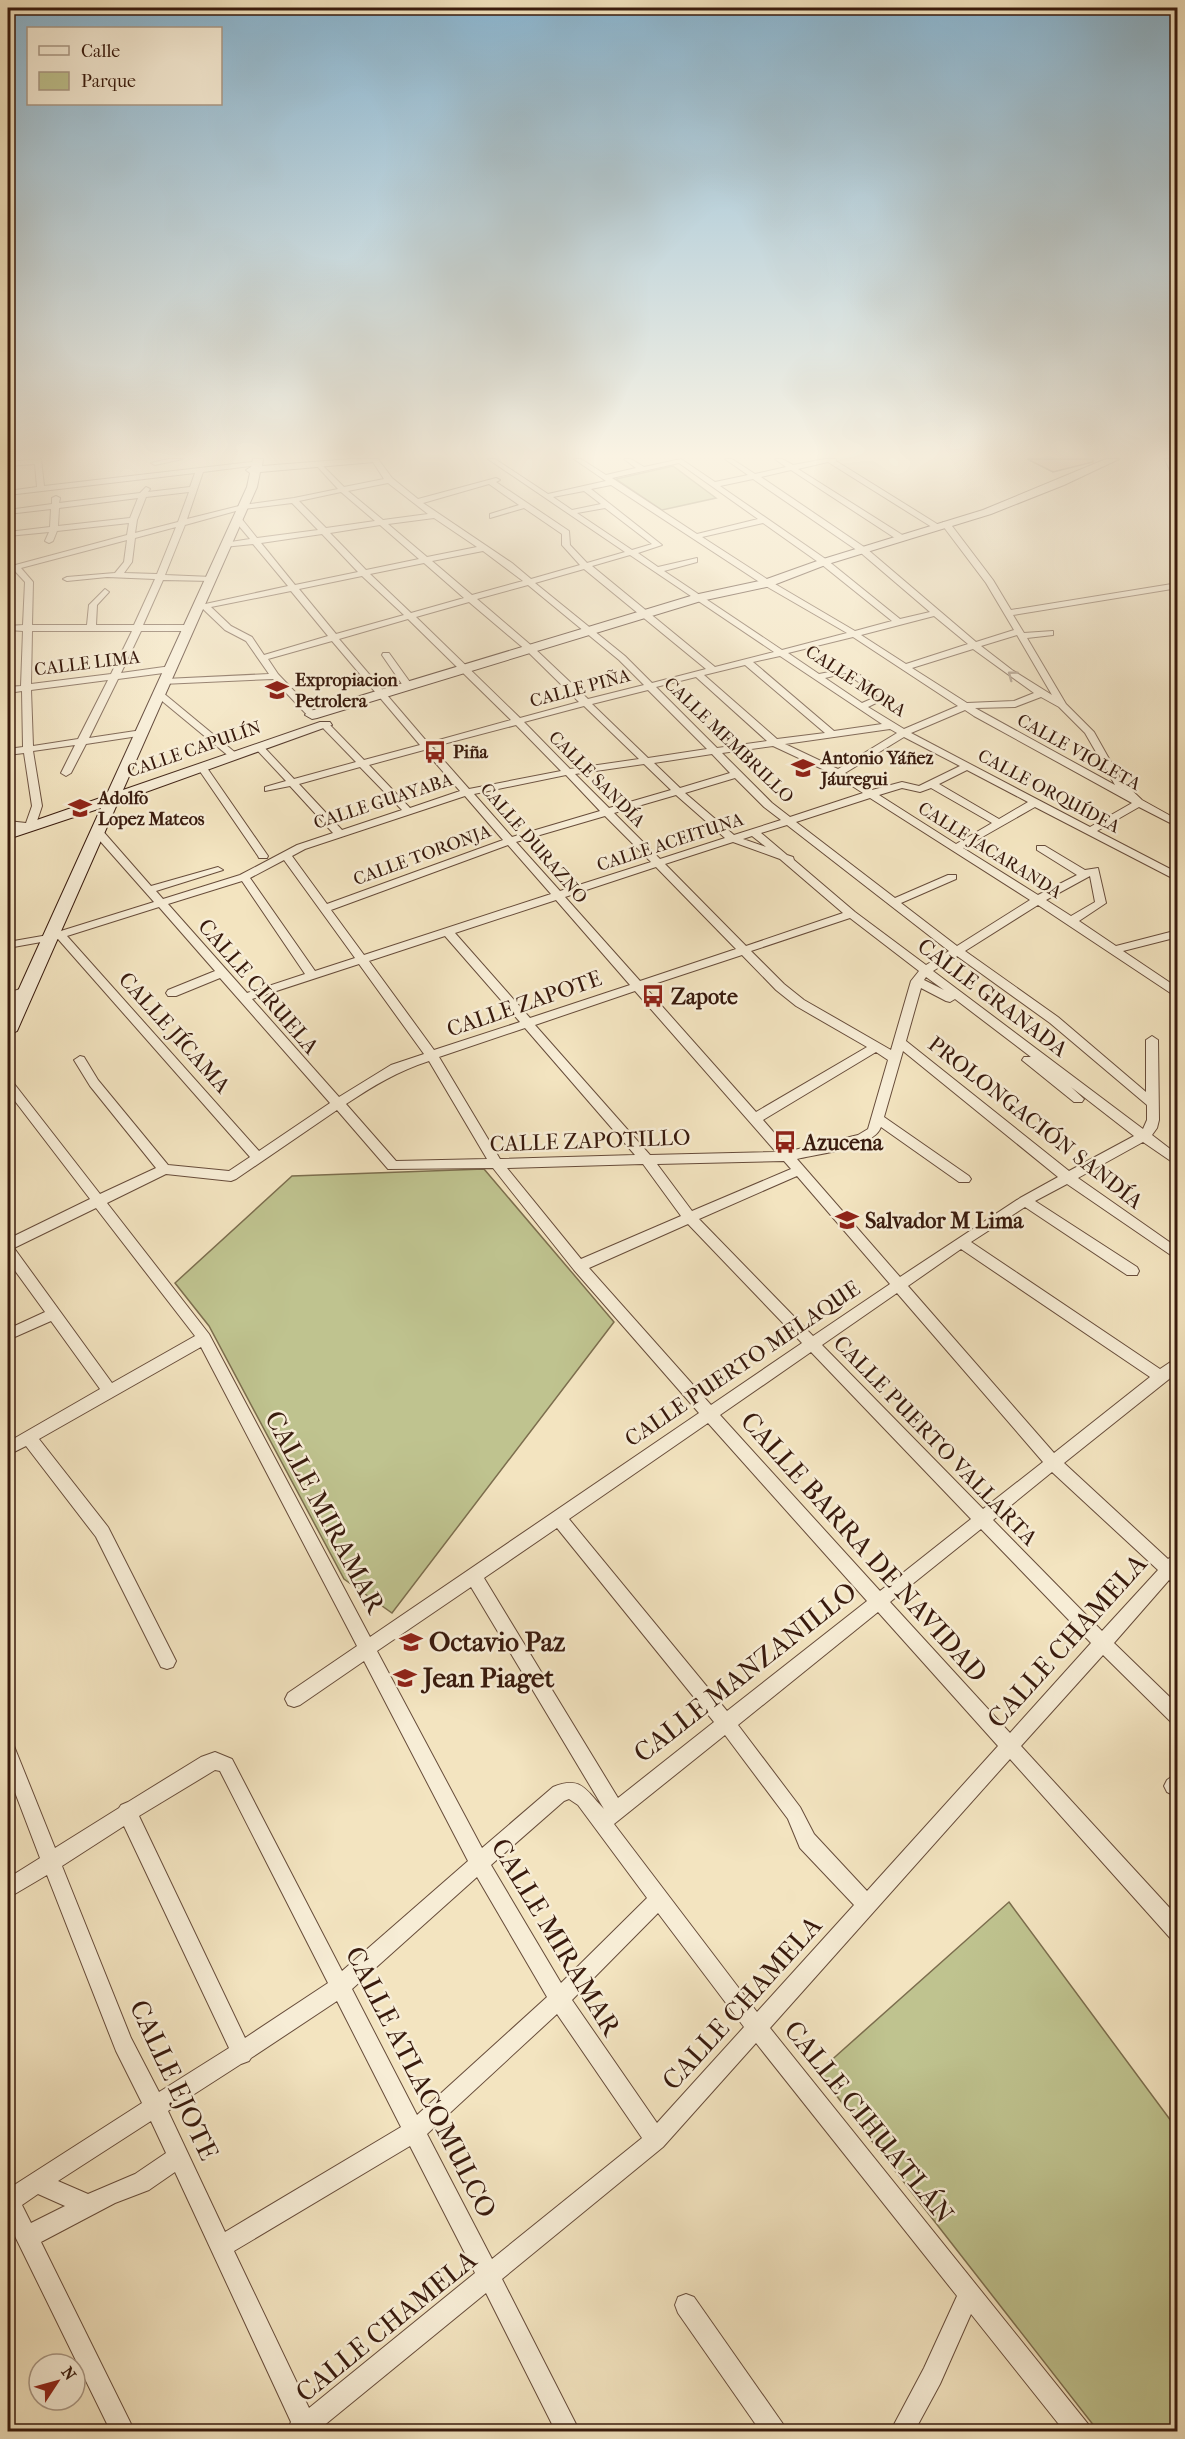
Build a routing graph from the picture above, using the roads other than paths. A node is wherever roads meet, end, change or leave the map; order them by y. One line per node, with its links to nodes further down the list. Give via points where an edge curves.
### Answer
1 (18, 573): 38 (street, via 29,582)
2 (119, 573): 19 (street)
3 (161, 573): 20 (street)
4 (215, 573): 22 (street)
5 (280, 573): 26 (street, CALLE DURAZNO)
6 (370, 573): 17 (street)
7 (442, 573): 28 (street, CALLE GRANADA)
8 (518, 573): 23 (street, CALLE MEMBRILLO)
9 (563, 573): 23 (street)
10 (594, 573): 34 (street)
11 (660, 573): 29 (street, CALLE MORA)
12 (752, 573): 24 (street, CALLE VIOLETA)
13 (795, 573): 24 (street)
14 (837, 573): 36 (street)
15 (888, 573): 32 (street)
16 (982, 573): 33 (street)
17 (365, 574): 26 (street); 35 (street, CALLE SANDÍA)
18 (107, 575): 19 (street); 21 (street); 27 (street)
19 (117, 576): 20 (street)
20 (159, 578): 22 (street); 40 (street)
21 (67, 579)
22 (212, 579): 31 (street)
23 (531, 582): 28 (street); 42 (street, CALLE MEMBRILLO)
24 (767, 583): 29 (street); 43 (street, CALLE VIOLETA)
25 (1178, 585): 33 (street)
26 (293, 589): 31 (street); 46 (street, CALLE DURAZNO)
27 (105, 592): 30 (street); 39 (street, via 93,604)
28 (472, 598): 35 (street); 48 (street, CALLE GRANADA)
29 (698, 598): 34 (street); 49 (street, CALLE MORA)
30 (104, 605)
31 (203, 606): 41 (street); 51 (street, via 228,628 249,639)
32 (935, 613): 36 (street, CALLE PIÑA); 47 (street)
33 (1008, 613): 45 (street)
34 (645, 614): 42 (street); 55 (street)
35 (412, 615): 46 (street); 54 (street, CALLE SANDÍA)
36 (897, 621): 43 (street, CALLE PIÑA)
37 (8, 628): 38 (street)
38 (27, 628): 39 (street); 63 (street)
39 (91, 628): 40 (street)
40 (138, 628): 41 (street); 57 (street)
41 (190, 628): 60 (street)
42 (589, 631): 48 (street); 62 (street, CALLE MEMBRILLO)
43 (853, 633): 49 (street, CALLE PIÑA); 53 (street, CALLE VIOLETA)
44 (1050, 633): 45 (street)
45 (1021, 634): 47 (street); 68 (street)
46 (334, 638): 51 (street); 65 (street, CALLE DURAZNO)
47 (974, 645): 53 (street); 66 (street, one-way to 47)
48 (530, 649): 54 (street); 67 (street, CALLE GRANADA)
49 (780, 652): 52 (street, CALLE PIÑA); 59 (street, CALLE MORA)
50 (386, 655): 61 (street)
51 (262, 658): 58 (street)
52 (746, 661): 55 (street, CALLE PIÑA); 77 (street)
53 (905, 667): 70 (street, CALLE VIOLETA)
54 (466, 669): 61 (street); 72 (street, CALLE SANDÍA)
55 (713, 670): 56 (street, CALLE PIÑA)
56 (698, 674): 62 (street, CALLE PIÑA); 79 (street, CALLE JACARANDA)
57 (116, 676): 60 (street, CALLE LIMA); 63 (street, CALLE LIMA); 78 (street)
58 (275, 676): 60 (street, CALLE LIMA); 71 (street)
59 (819, 677): 69 (street, CALLE MORA); 69 (street, via 848,670 885,696)
60 (165, 682): 76 (street); 85 (street)
61 (407, 685): 65 (street)
62 (650, 686): 67 (street, CALLE PIÑA); 83 (street, CALLE MEMBRILLO)
63 (26, 687): 64 (street, CALLE LIMA); 82 (street)
64 (8, 690)
65 (380, 694): 71 (street); 80 (street, CALLE DURAZNO)
66 (1040, 694): 68 (street); 70 (street, via 1014,704)
67 (585, 703): 72 (street, CALLE PIÑA); 86 (street, CALLE GRANADA)
68 (1062, 705): 102 (street, via 1089,732 1117,782)
69 (862, 706): 74 (street, CALLE MORA)
70 (966, 706): 75 (street); 102 (street, CALLE VIOLETA)
71 (312, 715): 73 (street)
72 (517, 722): 80 (street, CALLE PIÑA); 90 (street, CALLE SANDÍA)
73 (325, 725): 81 (street, CALLE CAPULÍN); 87 (street)
74 (891, 726): 75 (street, CALLE MORA); 77 (street, CALLE GUAYABA)
75 (904, 732): 88 (street, CALLE ORQUÍDEA); 92 (street)
76 (142, 733): 78 (street); 100 (street)
77 (832, 734): 79 (street, CALLE GUAYABA)
78 (82, 740): 82 (street); 91 (street)
79 (775, 743): 83 (street, CALLE GUAYABA); 92 (street, CALLE JACARANDA)
80 (427, 746): 87 (street, CALLE PIÑA); 98 (street, CALLE DURAZNO)
81 (259, 747): 85 (street, CALLE CAPULÍN); 94 (street)
82 (28, 749): 84 (street); 109 (street, via 37,806)
83 (714, 750): 86 (street, CALLE GUAYABA); 93 (street, CALLE MEMBRILLO)
84 (8, 752)
85 (234, 756): 89 (street, CALLE CAPULÍN)
86 (645, 761): 90 (street, CALLE GUAYABA); 97 (street, CALLE GRANADA)
87 (362, 763): 94 (street, CALLE PIÑA); 103 (street)
88 (969, 766): 95 (street, CALLE ACEITUNA); 101 (street, CALLE ORQUÍDEA)
89 (202, 767): 100 (street, CALLE CAPULÍN); 119 (street)
90 (568, 772): 98 (street, CALLE GUAYABA); 104 (street, CALLE SANDÍA)
91 (66, 773)
92 (838, 773): 99 (street, CALLE JACARANDA)
93 (737, 774): 97 (street, CALLE TORONJA); 105 (street, CALLE MEMBRILLO)
94 (294, 783): 96 (street, CALLE PIÑA); 113 (street)
95 (933, 784): 99 (street, CALLE ACEITUNA, via 917,790 902,785); 106 (street)
96 (269, 789)
97 (677, 791): 104 (street, CALLE TORONJA); 115 (street, CALLE GRANADA)
98 (468, 792): 103 (street, CALLE GUAYABA); 116 (street, CALLE DURAZNO)
99 (871, 794): 105 (street, CALLE ACEITUNA); 117 (street, CALLE JACARANDA)
100 (112, 798): 109 (street, CALLE CAPULÍN); 110 (street)
101 (1036, 802): 106 (street); 111 (street, CALLE ORQUÍDEA)
102 (1139, 803): 108 (street, CALLE VIOLETA); 111 (street)
103 (409, 812): 113 (street, CALLE GUAYABA)
104 (605, 812): 116 (street, CALLE TORONJA); 122 (street, CALLE SANDÍA)
105 (788, 821): 112 (street, CALLE ACEITUNA); 131 (street, CALLE MEMBRILLO)
106 (999, 823): 117 (street)
107 (8, 824): 109 (street)
108 (1178, 824)
109 (30, 827): 114 (street, CALLE CAPULÍN)
110 (97, 831): 128 (street, CALLE CIRUELA); 138 (street)
111 (1090, 831): 127 (street, CALLE ORQUÍDEA)
112 (754, 832): 115 (street, CALLE ACEITUNA); 121 (street, CALLE GRANADA)
113 (340, 834): 120 (street, CALLE GUAYABA)
114 (8, 835)
115 (733, 839): 121 (street, CALLE GRANADA); 122 (street, CALLE ACEITUNA)
116 (509, 841): 129 (street, CALLE DURAZNO); 133 (street, CALLE TORONJA)
117 (956, 848): 130 (street, CALLE JACARANDA)
118 (1041, 848): 124 (street)
119 (263, 856)
120 (286, 856): 125 (street, CALLE GUAYABA); 133 (street, CALLE BARRA DE NAVIDAD)
121 (789, 859): 134 (street, CALLE GRANADA)
122 (657, 863): 129 (street, CALLE ACEITUNA); 140 (street, CALLE SANDÍA)
123 (218, 870): 128 (street)
124 (1089, 872): 130 (street); 135 (street, via 1101,903)
125 (244, 877): 132 (street, CALLE GUAYABA); 146 (street)
126 (952, 877): 131 (street)
127 (1178, 878)
128 (148, 890): 132 (street, CALLE CIRUELA)
129 (557, 896): 136 (street, CALLE ACEITUNA); 148 (street, CALLE DURAZNO)
130 (1038, 900): 135 (street, CALLE JACARANDA); 142 (street)
131 (894, 902): 142 (street, CALLE MEMBRILLO)
132 (160, 903): 138 (street, CALLE GUAYABA); 145 (street, CALLE CIRUELA)
133 (326, 908): 143 (street, CALLE BARRA DE NAVIDAD)
134 (851, 914): 140 (street, CALLE ZAPOTE); 144 (street, CALLE GRANADA)
135 (1071, 921): 141 (street, CALLE JACARANDA)
136 (447, 931): 143 (street, CALLE ACEITUNA); 154 (street, CALLE PUERTO VALLARTA)
137 (1178, 933): 141 (street)
138 (55, 936): 139 (street, CALLE GUAYABA); 149 (street); 170 (street, CALLE JÍCAMA)
139 (8, 945)
140 (744, 950): 148 (street, CALLE ZAPOTE); 158 (street, CALLE SANDÍA, via 800,1003)
141 (1115, 950): 151 (street, CALLE JACARANDA)
142 (957, 951): 144 (street); 165 (street, CALLE MEMBRILLO, via 1054,1020)
143 (360, 960): 146 (street, CALLE ACEITUNA); 159 (street, CALLE BARRA DE NAVIDAD)
144 (925, 971): 147 (street); 168 (street, CALLE GRANADA)
145 (221, 973): 150 (street); 153 (street, CALLE CIRUELA)
146 (312, 975): 153 (street, CALLE ACEITUNA)
147 (917, 981): 157 (street); 163 (street, via 951,999)
148 (638, 986): 154 (street, CALLE ZAPOTE); 167 (street, CALLE DURAZNO)
149 (26, 991): 152 (street); 155 (street)
150 (172, 993)
151 (1178, 994)
152 (8, 997)
153 (243, 998): 164 (street, CALLE CIRUELA)
154 (528, 1025): 159 (street, CALLE ZAPOTE); 171 (street, CALLE PUERTO VALLARTA)
155 (8, 1031)
156 (1152, 1041): 165 (street)
157 (900, 1042): 160 (street); 177 (street, PROLONGACIÓN SANDÍA)
158 (877, 1046): 160 (street, CALLE SANDÍA); 167 (street)
159 (432, 1056): 164 (street, CALLE ZAPOTE, via 395,1068); 173 (street, CALLE BARRA DE NAVIDAD)
160 (895, 1058): 166 (street)
161 (80, 1060): 175 (street)
162 (8, 1084): 179 (street, CALLE MIRAMAR)
163 (1078, 1099)
164 (337, 1104): 170 (street, CALLE ZAPOTE); 174 (street, CALLE CIRUELA)
165 (1153, 1104): 168 (street, via 1154,1120)
166 (877, 1118): 169 (street, CALLE ZAPOTILLO, via 874,1131 862,1139); 178 (street)
167 (755, 1119): 169 (street, CALLE DURAZNO)
168 (1144, 1136): 172 (street, CALLE GRANADA); 177 (street, CALLE PUERTO MELAQUE)
169 (788, 1156): 171 (street, CALLE ZAPOTILLO); 176 (street, CALLE DURAZNO)
170 (258, 1158): 175 (street, CALLE ZAPOTE, via 231,1176)
171 (646, 1159): 173 (street, CALLE ZAPOTILLO); 181 (street, CALLE PUERTO VALLARTA)
172 (1178, 1162)
173 (496, 1163): 174 (street, CALLE ZAPOTILLO); 186 (street, CALLE BARRA DE NAVIDAD)
174 (393, 1166)
175 (164, 1169): 179 (street)
176 (800, 1170): 181 (street); 188 (street, CALLE DURAZNO)
177 (1067, 1177): 180 (street, CALLE PUERTO MELAQUE); 185 (street, PROLONGACIÓN SANDÍA)
178 (964, 1179)
179 (98, 1201): 183 (street); 191 (street, CALLE MIRAMAR)
180 (1025, 1201): 182 (street, CALLE PUERTO MELAQUE); 187 (street)
181 (690, 1218): 186 (street); 192 (street, CALLE PUERTO VALLARTA)
182 (961, 1242): 188 (street, CALLE PUERTO MELAQUE); 194 (street)
183 (8, 1245)
184 (8, 1251): 189 (street)
185 (1178, 1256)
186 (579, 1266): 196 (street, CALLE BARRA DE NAVIDAD)
187 (1132, 1271)
188 (900, 1285): 192 (street, CALLE PUERTO MELAQUE); 199 (street, CALLE DURAZNO)
189 (54, 1314): 190 (street); 195 (street)
190 (8, 1335)
191 (204, 1338): 195 (street); 206 (street, CALLE MIRAMAR)
192 (812, 1345): 196 (street, CALLE PUERTO MELAQUE); 201 (street, CALLE PUERTO VALLARTA)
193 (1178, 1363): 194 (street, CALLE MANZANILLO)
194 (1161, 1377): 199 (street, CALLE MANZANILLO)
195 (110, 1390): 197 (street)
196 (709, 1414): 200 (street, CALLE PUERTO MELAQUE); 204 (street, CALLE BARRA DE NAVIDAD)
197 (28, 1437): 198 (street); 207 (street, via 102,1532)
198 (8, 1449)
199 (1054, 1464): 201 (street, CALLE MANZANILLO); 202 (street, CALLE DURAZNO)
200 (558, 1518): 203 (street, CALLE PUERTO MELAQUE); 210 (street)
201 (983, 1520): 204 (street, CALLE MANZANILLO); 205 (street, CALLE PUERTO VALLARTA)
202 (1174, 1569): 205 (street, CALLE CHAMELA)
203 (474, 1576): 206 (street, CALLE PUERTO MELAQUE); 214 (street, CALLE CIHUATLÁN)
204 (879, 1602): 210 (street, CALLE MANZANILLO); 211 (street, CALLE BARRA DE NAVIDAD)
205 (1102, 1643): 209 (street, CALLE PUERTO VALLARTA); 211 (street, CALLE CHAMELA)
206 (368, 1648): 208 (street, CALLE PUERTO MELAQUE); 216 (street, CALLE MIRAMAR)
207 (167, 1661)
208 (294, 1699)
209 (1178, 1717)
210 (726, 1724): 214 (street, CALLE MANZANILLO); 219 (street, via 794,1813 807,1841)
211 (1009, 1746): 219 (street, CALLE CHAMELA); 220 (street, CALLE BARRA DE NAVIDAD)
212 (8, 1752): 215 (street, CALLE EJOTE)
213 (127, 1811): 215 (street); 221 (street, CALLE ATLACOMULCO, via 207,1763 221,1761); 224 (street)
214 (608, 1817): 216 (street, CALLE CIHUATLÁN, via 571,1790 559,1793); 218 (street, CALLE CIHUATLÁN)
215 (51, 1861): 217 (street); 225 (street, CALLE EJOTE, via 123,2044)
216 (480, 1864): 221 (street); 222 (street, CALLE MIRAMAR)
217 (8, 1889)
218 (658, 1899): 222 (street); 223 (street, CALLE CIHUATLÁN)
219 (867, 1905): 223 (street, CALLE CHAMELA)
220 (1178, 1932)
221 (339, 1986): 224 (street); 226 (street, CALLE ATLACOMULCO)
222 (560, 1999): 226 (street); 227 (street, CALLE MIRAMAR)
223 (757, 2028): 227 (street, CALLE CHAMELA); 235 (street, CALLE CIHUATLÁN)
224 (242, 2054): 225 (street)
225 (156, 2108): 228 (street, CALLE EJOTE); 229 (street)
226 (415, 2131): 233 (street); 234 (street, CALLE ATLACOMULCO)
227 (656, 2140): 234 (street, CALLE CHAMELA)
228 (179, 2157): 231 (street, via 141,2182); 233 (street, CALLE EJOTE)
229 (37, 2183): 230 (street); 231 (street)
230 (8, 2201): 232 (street)
231 (89, 2205): 232 (street)
232 (28, 2237): 238 (street)
233 (220, 2247): 237 (street, CALLE EJOTE)
234 (490, 2277): 237 (street, CALLE CHAMELA); 239 (street, CALLE ATLACOMULCO)
235 (969, 2294): 241 (street, via 932,2376); 242 (street, CALLE CIHUATLÁN)
236 (686, 2305): 240 (street)
237 (301, 2429)
238 (124, 2432)
239 (569, 2432)
240 (775, 2432)
241 (901, 2432)
242 (1080, 2432)

